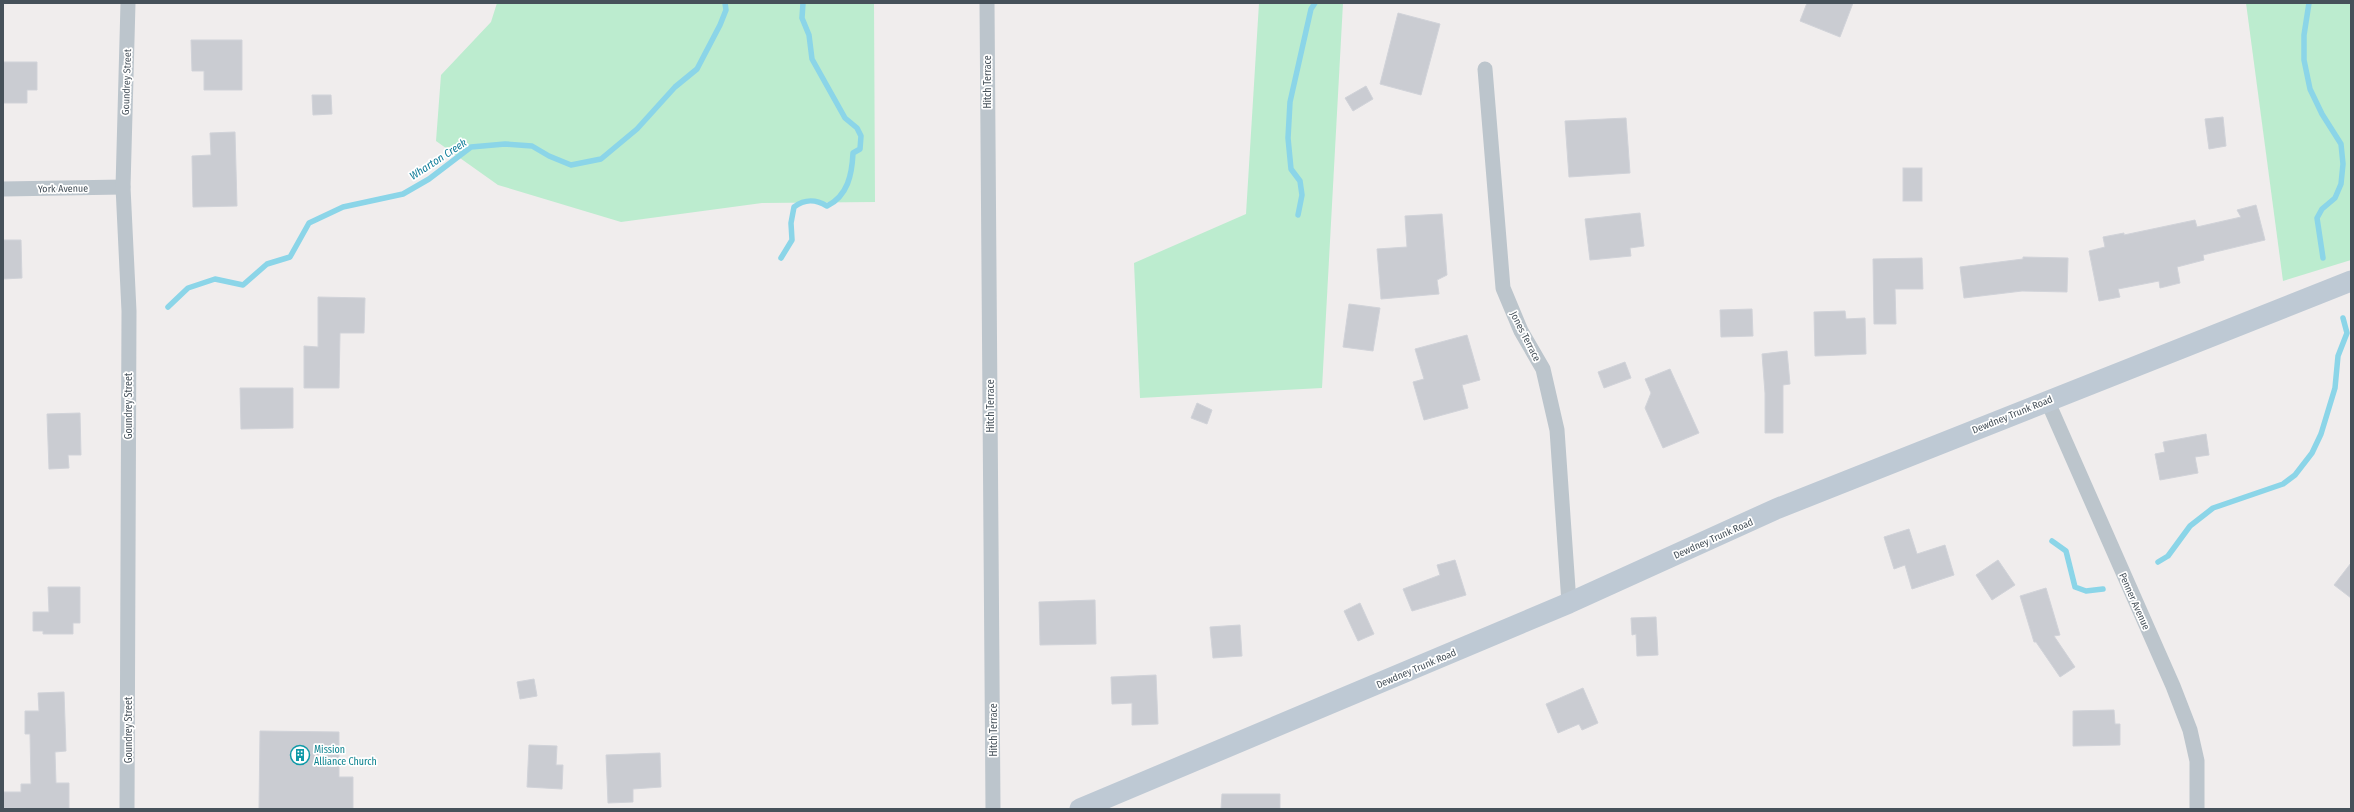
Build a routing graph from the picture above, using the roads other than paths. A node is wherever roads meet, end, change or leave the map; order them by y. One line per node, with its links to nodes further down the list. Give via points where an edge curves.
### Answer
1 (128, 3): 4 (street, Goundrey Street)
2 (987, 3): 10 (street, Hitch Terrace)
3 (1485, 69): 8 (street, Jones Terrace, via 1503,288 1521,330 1543,369 1557,430)
4 (123, 187): 5 (street, York Avenue); 9 (street, Goundrey Street, via 129,311)
5 (3, 189)
6 (2351, 281): 7 (main road, Dewdney Trunk Road)
7 (2046, 400): 8 (main road, Dewdney Trunk Road, via 1776,509); 12 (street, Penner Avenue, via 2173,686 2190,730 2197,762)
8 (1569, 603): 11 (main road, Dewdney Trunk Road)
9 (127, 809)
10 (993, 809)
11 (1080, 809)
12 (2197, 809)

